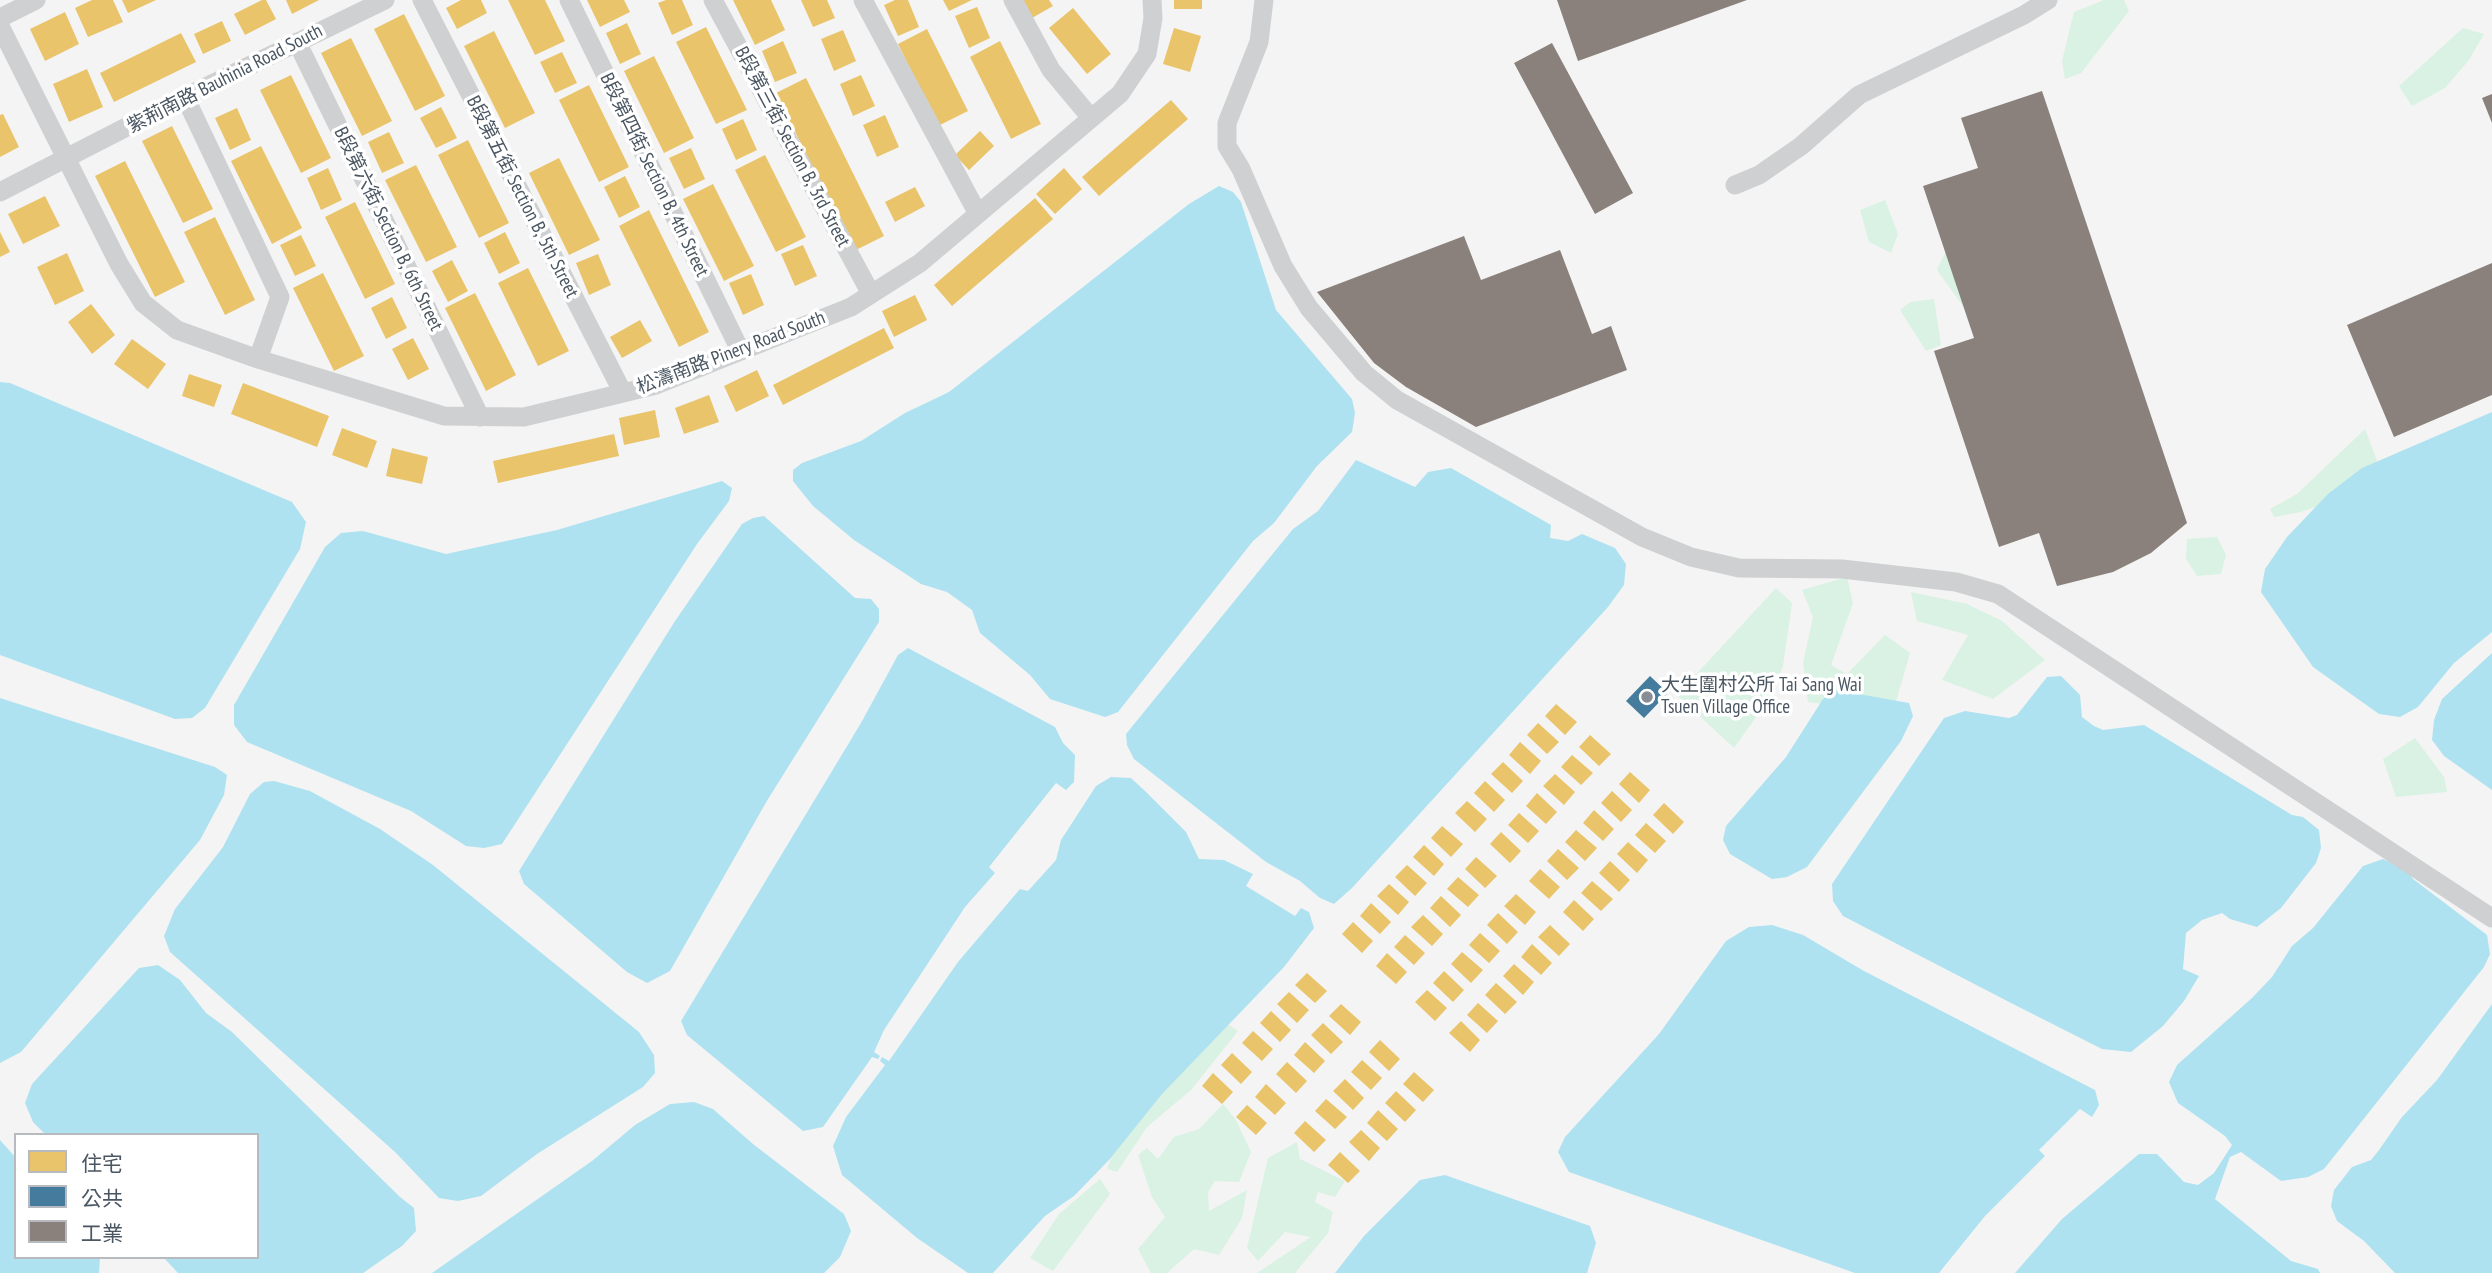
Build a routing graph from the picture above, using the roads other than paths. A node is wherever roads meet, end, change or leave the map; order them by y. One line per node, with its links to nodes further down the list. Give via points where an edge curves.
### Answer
1 (37, 0): 11 (street)
2 (385, 0): 13 (street, 紫荊南路 Bauhinia Road South)
3 (422, 0): 23 (street, B段第五街 Section B, 5th Street)
4 (569, 0): 21 (street, B段第四街 Section B, 4th Street)
5 (713, 0): 20 (street, B段第三街 Section B, 3rd Street)
6 (863, 0): 19 (street)
7 (1013, 0): 15 (street, via 1051,70)
8 (1152, 0): 15 (street, 松濤南路 Pinery Road South, via 1147,54 1120,94)
9 (1264, 0): 25 (street, via 1259,42 1227,123 1227,146 1283,266 1309,308 1364,373 1397,400 1642,537 1691,557 1739,568 1842,569 1956,582 1998,594)
10 (2048, 0): 17 (street, via 1859,95 1801,146 1759,175)
11 (0, 18)
12 (0, 26): 16 (street, 松濤南路 Pinery Road South)
13 (296, 42): 14 (street, 紫荊南路 Bauhinia Road South); 24 (street, B段第六街 Section B, 6th Street)
14 (186, 97): 16 (street, 紫荊南路 Bauhinia Road South); 22 (street, via 280,297)
15 (1091, 117): 19 (street, 松濤南路 Pinery Road South)
16 (66, 160): 18 (street, 紫荊南路 Bauhinia Road South); 22 (street, 松濤南路 Pinery Road South, via 143,303 177,330)
17 (1735, 185)
18 (0, 192)
19 (978, 214): 20 (street, 松濤南路 Pinery Road South, via 920,264)
20 (871, 294): 21 (street, 松濤南路 Pinery Road South, via 851,307)
21 (740, 351): 23 (street, 松濤南路 Pinery Road South, via 656,385)
22 (258, 359): 24 (street, 松濤南路 Pinery Road South, via 444,416)
23 (623, 393): 24 (street, 松濤南路 Pinery Road South, via 524,417)
24 (480, 416)
25 (2492, 918)

